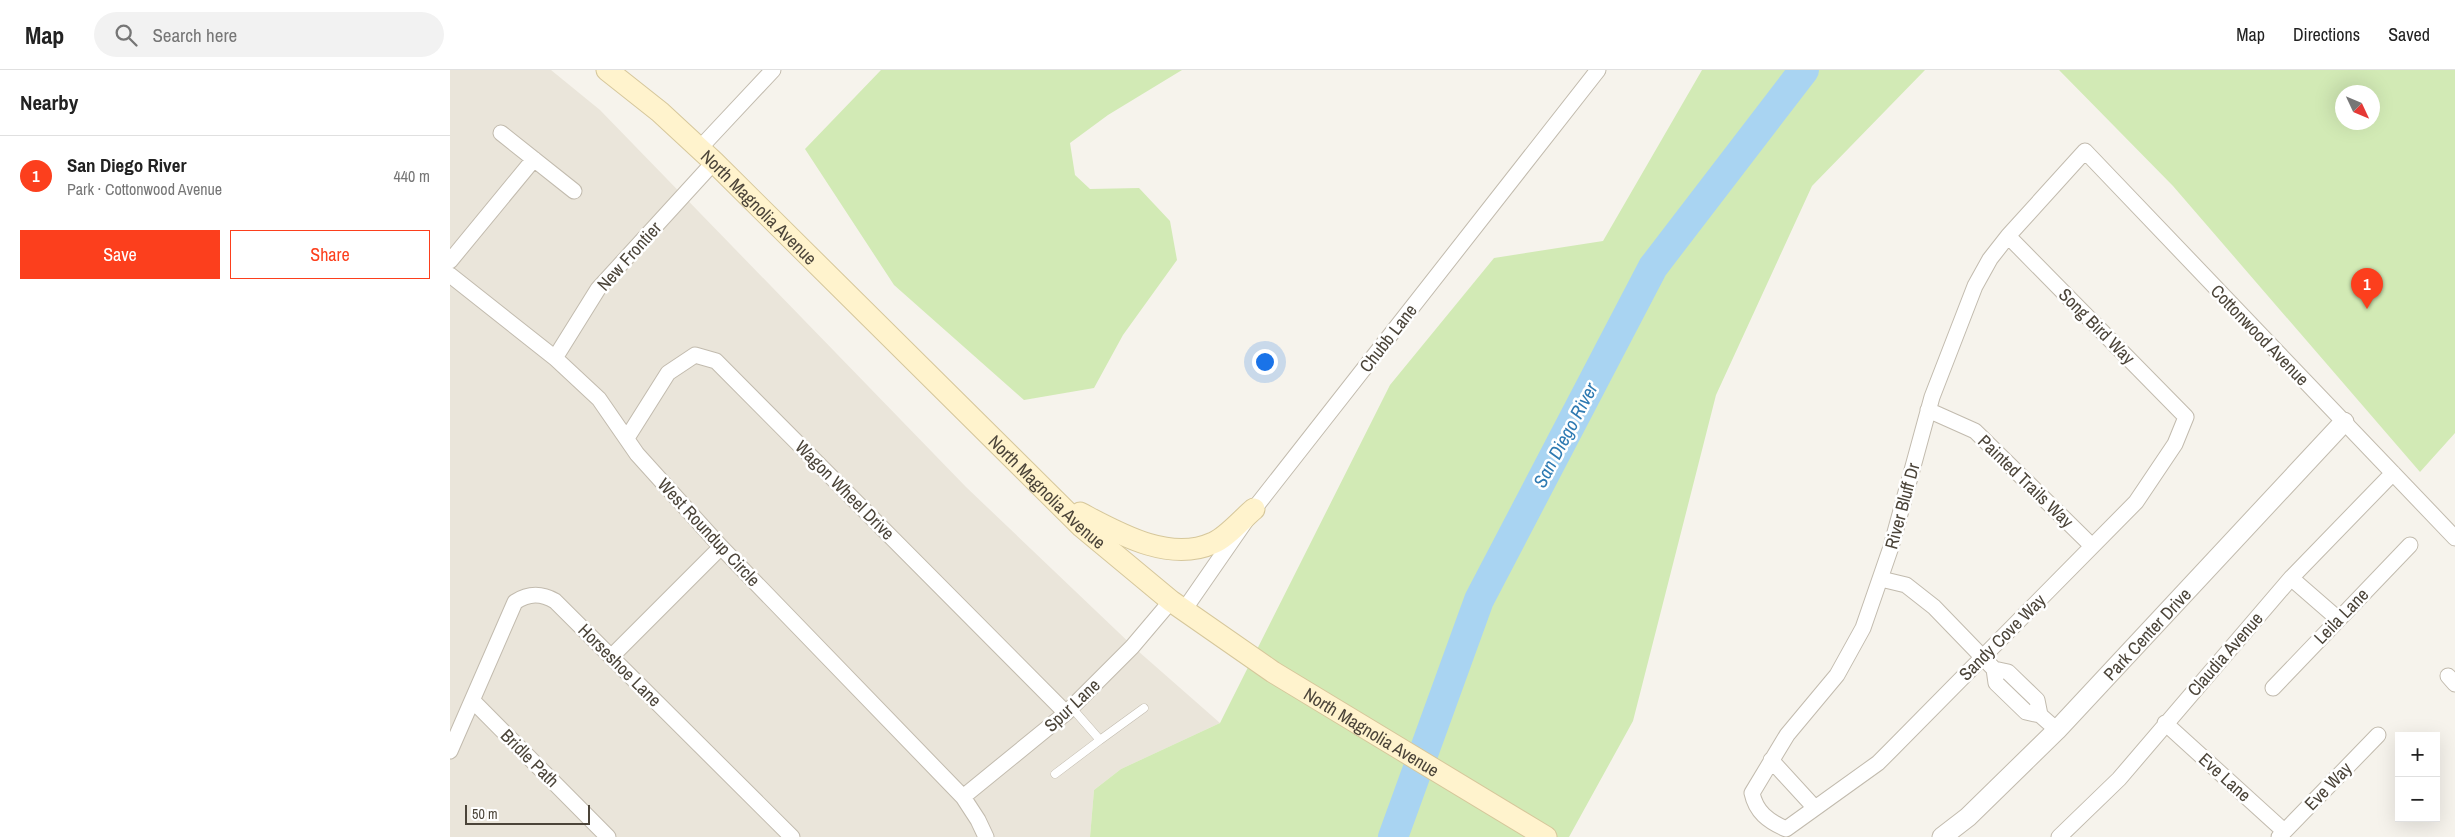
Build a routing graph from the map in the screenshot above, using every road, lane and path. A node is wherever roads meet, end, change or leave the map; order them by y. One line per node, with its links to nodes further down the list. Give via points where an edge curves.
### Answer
1 (607, 70): 5 (main road, North Magnolia Avenue, via 660,112)
2 (773, 70): 5 (street, New Frontier)
3 (1598, 70): 19 (street, Chubb Lane)
4 (501, 133): 6 (street)
5 (706, 155): 12 (street, New Frontier, via 598,289); 18 (main road, North Magnolia Avenue)
6 (534, 159): 8 (street); 10 (street)
7 (2066, 170): 9 (street, River Bluff Dr); 15 (street, Cottonwood Avenue, via 2085,151)
8 (574, 191)
9 (2008, 236): 13 (street, River Bluff Dr, via 1974,286); 14 (street, Song Bird Way)
10 (450, 262)
11 (450, 275): 12 (street, West Roundup Circle)
12 (555, 358): 16 (street, West Roundup Circle, via 599,399)
13 (1928, 410): 22 (street, Painted Trails Way, via 1975,431); 25 (street, River Bluff Dr)
14 (2186, 417): 22 (street, Sandy Cove Way, via 2175,444 2136,502)
15 (2344, 422): 17 (street, Cottonwood Avenue); 35 (street, Park Center Drive)
16 (627, 438): 23 (street, West Roundup Circle, via 637,454); 33 (street, Wagon Wheel Drive, via 668,373 695,355 716,360)
17 (2393, 473): 20 (street, Cottonwood Avenue); 24 (street, Claudia Avenue)
18 (1055, 501): 19 (main road, via 1150,546 1180,550 1214,543); 26 (main road, North Magnolia Avenue)
19 (1254, 509): 26 (street, Chubb Lane)
20 (2455, 538)
21 (2410, 545): 27 (street, Leila Lane)
22 (2092, 546): 29 (street, Sandy Cove Way)
23 (721, 547): 28 (street); 41 (street, West Roundup Circle)
24 (2290, 578): 27 (street); 34 (street, Claudia Avenue)
25 (1881, 579): 29 (street, via 1906,584 1934,607); 39 (street, River Bluff Dr, via 1863,628 1837,675 1787,735)
26 (1177, 606): 33 (street, Spur Lane); 49 (main road, North Magnolia Avenue, via 1273,672)
27 (2337, 618): 30 (street, Leila Lane)
28 (612, 656): 31 (street, Horseshoe Lane, via 556,601 545,595 524,596 515,602 508,614); 47 (street, Horseshoe Lane)
29 (1982, 657): 35 (street, via 1994,669 2008,672 2037,700 2040,715); 42 (street, Sandy Cove Way, via 1878,763)
30 (2273, 688)
31 (473, 701): 38 (street, Horseshoe Lane); 46 (street, Bridle Path)
32 (1144, 708): 37 (lane)
33 (1069, 711): 37 (lane); 41 (street, Spur Lane)
34 (2165, 723): 44 (street, Eve Lane); 45 (street, Claudia Avenue, via 2119,779)
35 (2057, 730): 50 (street, Park Center Drive, via 1968,818)
36 (2378, 735): 44 (street, Eve Way)
37 (1100, 740): 40 (lane)
38 (450, 751)
39 (1772, 760): 42 (street); 43 (street, River Bluff Dr, via 1752,793 1753,798 1761,814)
40 (1055, 774)
41 (963, 797): 48 (street, West Roundup Circle)
42 (1815, 808): 43 (street, Sandy Cove Way)
43 (1786, 829)
44 (2282, 834)
45 (2061, 836)
46 (608, 837)
47 (792, 837)
48 (986, 837)
49 (1546, 837)
50 (1942, 837)

